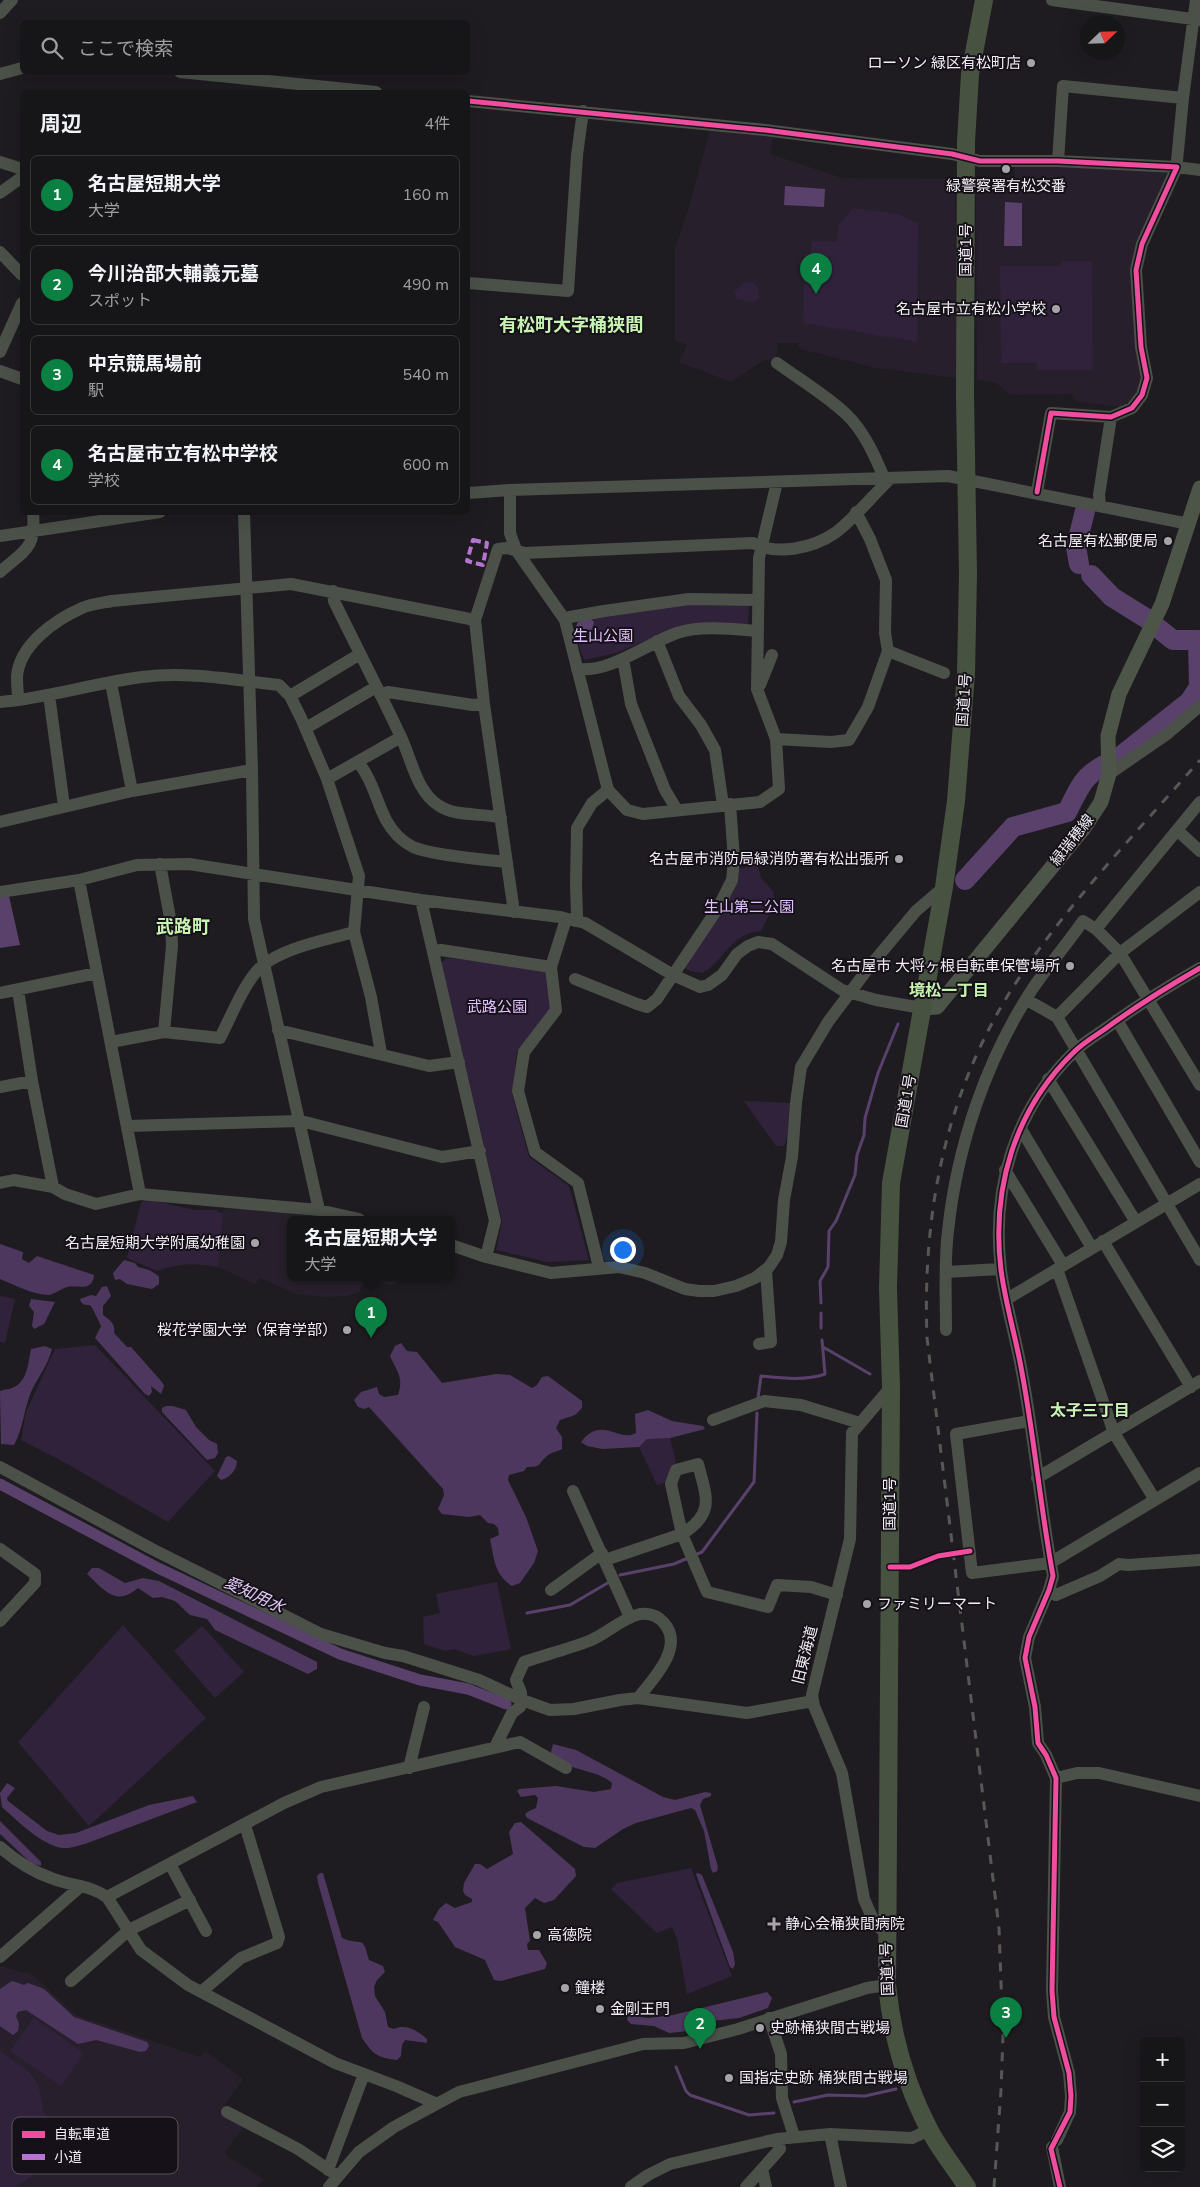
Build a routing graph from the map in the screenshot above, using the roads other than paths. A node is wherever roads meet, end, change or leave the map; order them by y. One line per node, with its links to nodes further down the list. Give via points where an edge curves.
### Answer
1 (12, 0): 5 (street)
2 (984, 0): 15 (highway, 国道1号, via 970,74)
3 (1052, 0): 6 (street)
4 (1196, 0): 6 (street)
5 (0, 13)
6 (1197, 20): 12 (street)
7 (20, 69): 8 (street)
8 (0, 74)
9 (232, 75): 10 (street)
10 (250, 76): 11 (street)
11 (360, 90)
12 (1183, 98): 16 (street, via 1063,86); 18 (street)
13 (470, 101): 14 (street)
14 (583, 111): 15 (street, via 820,136); 25 (street, via 568,291)
15 (967, 157): 16 (street, via 980,161); 33 (highway, 国道1号)
16 (1058, 161): 18 (street)
17 (0, 162): 19 (street)
18 (1177, 167): 20 (street); 31 (street, via 1142,244 1136,270 1141,347 1147,378 1142,395 1132,408)
19 (20, 168)
20 (1200, 170)
21 (20, 178): 22 (street)
22 (0, 193)
23 (0, 252): 24 (street)
24 (20, 273)
25 (470, 283)
26 (20, 307): 27 (street)
27 (0, 352)
28 (777, 363): 32 (street, via 846,414)
29 (0, 371): 30 (street)
30 (20, 379)
31 (1111, 417): 37 (street, via 1051,412); 39 (street)
32 (888, 478): 33 (street); 34 (street); 40 (street)
33 (967, 478): 37 (street); 94 (highway, 国道1号, via 966,673 956,801)
34 (777, 482): 36 (street); 47 (street)
35 (1200, 488): 44 (main road, 緑瑞穂線)
36 (510, 490): 38 (street); 48 (street, via 510,533)
37 (1037, 492): 39 (street)
38 (470, 493)
39 (1100, 505): 44 (street)
40 (856, 512): 47 (street, via 835,533 812,544 781,550); 57 (street, via 886,580)
41 (33, 515): 45 (street)
42 (140, 515): 45 (street)
43 (244, 515): 50 (street)
44 (1189, 524): 77 (main road, 緑瑞穂線, via 1162,604 1119,694 1108,736)
45 (34, 531): 46 (street); 49 (street, via 31,545)
46 (0, 536)
47 (761, 547): 48 (street, via 753,543 524,553); 52 (street)
48 (516, 550): 53 (street, via 498,549); 54 (street)
49 (0, 572)
50 (247, 589): 51 (street, via 291,584); 63 (street); 69 (street, via 112,601 84,607 58,620 26,652 17,675)
51 (333, 591): 53 (street); 58 (street, via 334,601)
52 (757, 600): 54 (street, via 689,598); 55 (street)
53 (475, 620): 71 (street)
54 (565, 620): 61 (street)
55 (757, 631): 56 (street, via 694,629); 65 (street)
56 (657, 641): 60 (street); 83 (street, via 679,696 715,750)
57 (888, 651): 62 (street); 75 (street, via 868,707 849,740)
58 (360, 654): 66 (street); 68 (street)
59 (772, 655): 65 (street)
60 (622, 659): 61 (street); 85 (street, via 630,704 665,790)
61 (577, 670): 80 (street)
62 (944, 673)
63 (249, 682): 64 (street, via 172,675); 68 (street, via 278,685); 78 (street)
64 (111, 683): 67 (street); 81 (street)
65 (757, 690): 75 (street)
66 (378, 691): 71 (street); 73 (street); 74 (street)
67 (49, 695): 69 (street); 84 (street)
68 (290, 696): 73 (street)
69 (18, 700): 70 (street)
70 (0, 702)
71 (484, 704): 86 (street)
72 (1200, 706): 77 (street, via 1167,734)
73 (306, 728): 79 (street)
74 (402, 737): 76 (street); 86 (street, via 420,783 437,805 455,813)
75 (776, 738): 83 (street, via 779,789 760,802)
76 (358, 762): 79 (street); 90 (street, via 368,774 394,832 413,847)
77 (1108, 767): 116 (main road, 緑瑞穂線, via 1101,802 1084,828 938,1008)
78 (252, 770): 81 (street); 92 (street)
79 (327, 779): 95 (street, via 359,876)
80 (608, 790): 85 (street, via 627,810 643,814); 100 (street, via 592,803 577,828 577,916)
81 (132, 791): 84 (street)
82 (1200, 802): 88 (street)
83 (726, 805): 85 (street); 109 (street, via 734,860 732,880 718,908)
84 (64, 806): 87 (street)
85 (677, 810)
86 (500, 818): 90 (street)
87 (0, 822)
88 (1177, 830): 89 (street); 101 (street)
89 (1200, 850)
90 (508, 862): 99 (street)
91 (160, 864): 92 (street, via 189,864); 93 (street, via 137,865); 120 (street, via 172,946)
92 (253, 873): 95 (street); 105 (street, via 254,919)
93 (79, 880): 96 (street); 108 (street)
94 (944, 887): 112 (street, via 916,911); 116 (highway, 国道1号)
95 (359, 889): 98 (street); 102 (street)
96 (0, 892)
97 (1200, 892): 104 (street)
98 (421, 900): 99 (street); 103 (street)
99 (514, 912): 100 (street)
100 (571, 920): 106 (street); 109 (street, via 585,923)
101 (1096, 929): 104 (street); 115 (street, via 1083,921)
102 (354, 932): 105 (street, via 297,948); 123 (street)
103 (433, 951): 106 (street); 124 (street)
104 (1120, 952): 114 (street); 117 (street)
105 (263, 965): 119 (street); 120 (street, via 243,993 220,1038)
106 (551, 967): 148 (street, via 556,1010 524,1052 518,1091 534,1152 578,1183)
107 (1200, 968): 114 (street)
108 (97, 973): 111 (street); 121 (street)
109 (673, 975): 110 (street, via 658,1000 648,1007); 112 (street, via 700,987 708,985 722,975 737,954 758,942 772,944)
110 (575, 978)
111 (18, 990): 113 (street); 126 (street)
112 (849, 993): 116 (street); 151 (street, via 801,1067 784,1200 782,1242)
113 (0, 994)
114 (1148, 997): 118 (street); 127 (street)
115 (1027, 1000): 117 (street); 152 (street, via 994,1058 966,1136 955,1184)
116 (922, 1008): 157 (highway, 国道1号, via 891,1183 888,1288)
117 (1057, 1017): 122 (street)
118 (1117, 1020): 122 (street); 133 (street)
119 (278, 1030): 123 (street); 129 (street)
120 (164, 1032): 121 (street)
121 (110, 1042): 130 (street)
122 (1076, 1050): 125 (street); 139 (street)
123 (381, 1053): 124 (street, via 429,1066)
124 (459, 1062): 132 (street)
125 (1048, 1079): 131 (street, via 1032,1102); 142 (street)
126 (32, 1080): 128 (street); 137 (street)
127 (1200, 1084)
128 (0, 1087)
129 (301, 1121): 130 (street); 132 (street, via 442,1157); 140 (street)
130 (127, 1126): 138 (street)
131 (1021, 1129): 134 (street); 145 (street)
132 (480, 1152): 146 (street, via 495,1221)
133 (1200, 1162)
134 (1005, 1170): 149 (street); 150 (street, via 999,1213)
135 (0, 1183): 137 (street, via 14,1180)
136 (1200, 1184): 139 (street)
137 (53, 1188): 138 (street, via 96,1204)
138 (140, 1194): 140 (street)
139 (1166, 1204): 142 (street); 147 (street)
140 (320, 1210): 141 (street)
141 (346, 1216)
142 (1136, 1222): 143 (street)
143 (1103, 1241): 145 (street); 156 (street)
144 (455, 1246): 146 (street)
145 (1092, 1248): 149 (street)
146 (486, 1257): 148 (street, via 551,1273)
147 (1200, 1260)
148 (599, 1267): 151 (street, via 619,1267 645,1273 685,1289 699,1291 736,1286)
149 (1060, 1267): 153 (street); 161 (street)
150 (1001, 1269): 152 (street); 153 (street)
151 (766, 1270): 155 (street, via 771,1342)
152 (946, 1272): 154 (street)
153 (1007, 1299): 159 (street)
154 (946, 1330)
155 (759, 1344)
156 (1195, 1384): 161 (street)
157 (891, 1386): 160 (street, 旧東海道); 194 (highway, 国道1号)
158 (714, 1420): 160 (street, via 764,1401 801,1405)
159 (1029, 1421): 164 (street); 171 (street, via 956,1434 972,1573)
160 (860, 1423): 174 (street, 旧東海道, via 852,1433 850,1538)
161 (1114, 1432): 164 (street); 166 (street)
162 (0, 1467): 178 (street, via 152,1549 321,1634 479,1680)
163 (1200, 1473): 166 (street)
164 (1037, 1478): 171 (street)
165 (573, 1491): 169 (street)
166 (1155, 1500): 171 (street)
167 (682, 1534): 167 (street, via 706,1509 707,1500 698,1464 676,1470 671,1484); 169 (street); 174 (street, via 706,1592 768,1607 778,1585 811,1587)
168 (0, 1549): 176 (street, via 35,1574 35,1583)
169 (604, 1556): 172 (street); 175 (street)
170 (1200, 1560): 173 (street, via 1119,1564 1056,1595)
171 (1050, 1563): 173 (street, via 1053,1576)
172 (552, 1590)
173 (1049, 1590): 184 (street, via 1029,1637 1025,1658 1035,1707 1038,1744)
174 (837, 1595): 179 (street, 旧東海道)
175 (630, 1617): 177 (street, via 642,1614 660,1618 672,1642 669,1654); 178 (street, via 589,1641 524,1662 516,1680)
176 (0, 1621)
177 (638, 1698): 178 (street, via 550,1710); 179 (street, via 748,1713)
178 (522, 1700): 181 (street)
179 (813, 1701): 194 (street, 旧東海道, via 842,1774 864,1899 875,1924)
180 (424, 1706): 182 (street)
181 (495, 1747): 182 (street); 183 (street, via 520,1742)
182 (409, 1768): 186 (street, via 321,1787)
183 (566, 1768)
184 (1056, 1778): 185 (street, via 1077,1773 1099,1773); 215 (street, via 1052,1990 1054,2017 1069,2073 1071,2096 1070,2112 1054,2143)
185 (1200, 1796)
186 (245, 1825): 188 (street); 198 (street, via 280,1936 277,1943 241,1958)
187 (0, 1847): 189 (street, via 21,1865 52,1879)
188 (170, 1864): 190 (street); 191 (street)
189 (81, 1886): 190 (street); 195 (street)
190 (107, 1898): 192 (street)
191 (190, 1900): 192 (street); 193 (street)
192 (129, 1930): 196 (street); 198 (street, via 141,1950)
193 (206, 1931)
194 (886, 1933): 197 (highway, 国道1号)
195 (0, 1957)
196 (71, 1981)
197 (887, 1985): 199 (street); 203 (highway, 国道1号, via 891,2026 905,2076)
198 (201, 1992): 200 (street, via 335,2063)
199 (769, 2018): 201 (street, via 684,2043 635,2046 459,2092); 205 (street, via 781,2054 782,2098)
200 (364, 2074): 201 (street); 208 (street)
201 (435, 2104): 208 (street, via 394,2127)
202 (228, 2112): 208 (street, via 298,2149)
203 (929, 2130): 204 (street, via 912,2138); 214 (highway, 国道1号)
204 (830, 2134): 205 (street); 213 (street)
205 (794, 2136): 206 (street)
206 (776, 2139): 207 (street, via 780,2149); 210 (street, via 670,2164)
207 (762, 2169): 211 (street); 212 (street)
208 (333, 2173): 209 (street)
209 (329, 2187)
210 (631, 2187)
211 (746, 2187)
212 (766, 2187)
213 (841, 2187)
214 (967, 2187)
215 (1060, 2187)

